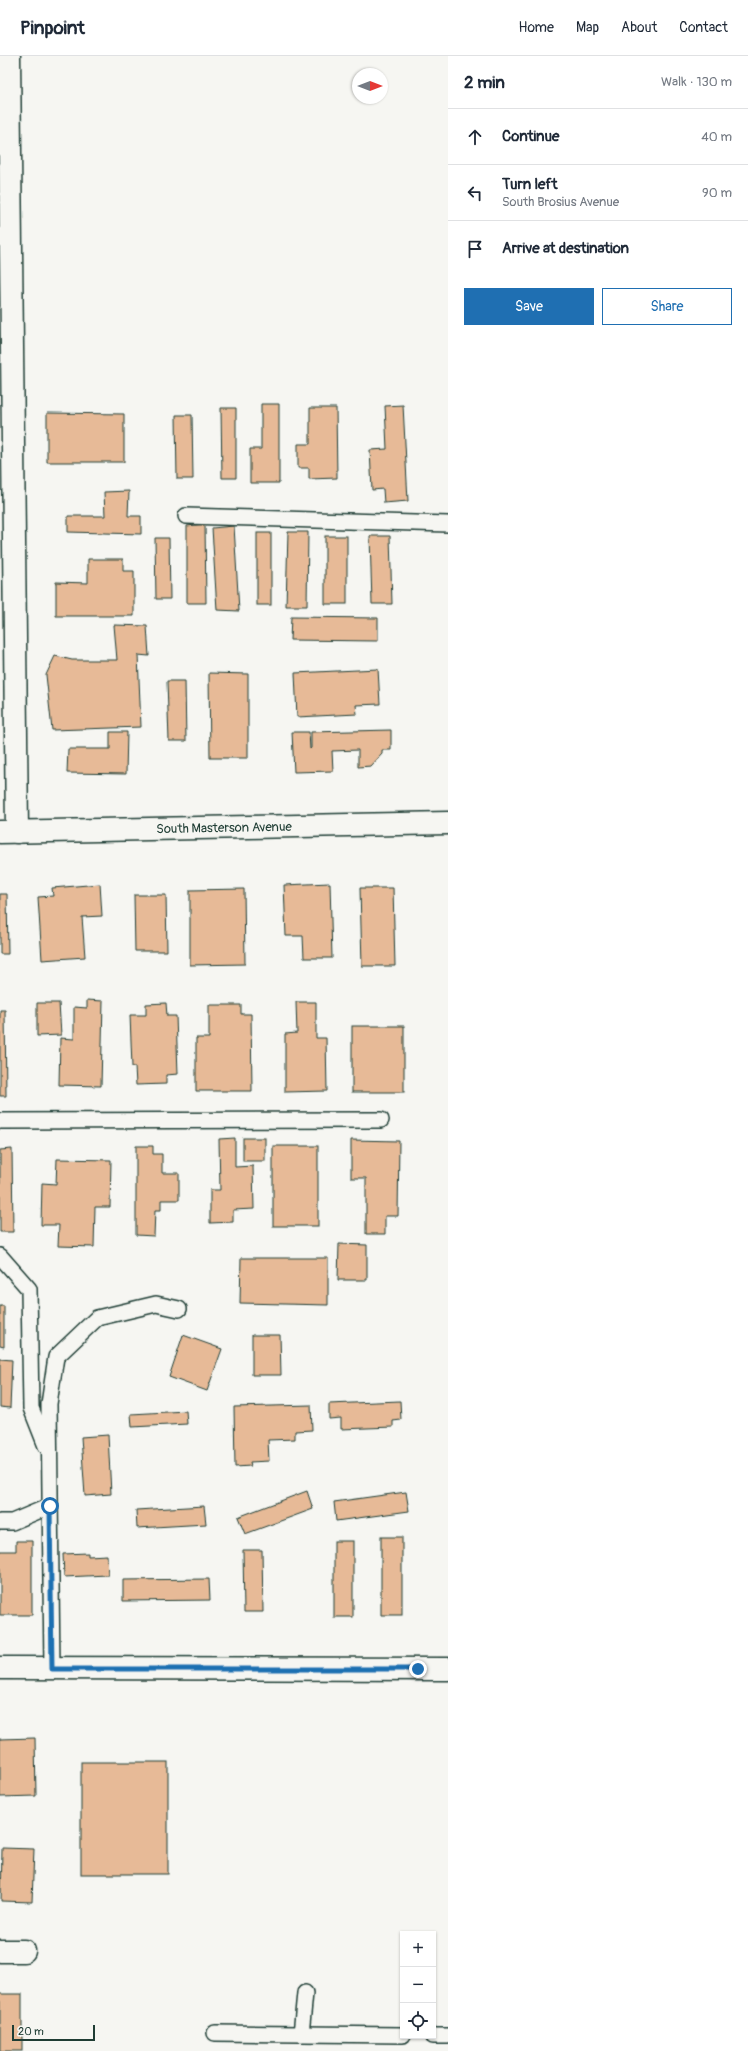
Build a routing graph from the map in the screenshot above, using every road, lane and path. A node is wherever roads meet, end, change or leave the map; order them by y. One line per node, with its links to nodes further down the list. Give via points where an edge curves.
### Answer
1 (8, 56): 5 (street)
2 (186, 516): 3 (lane)
3 (448, 524)
4 (448, 824): 5 (street, South Masterson Avenue)
5 (9, 832)
6 (381, 1120): 7 (lane)
7 (0, 1121)
8 (0, 1256): 10 (lane, via 29,1290 30,1408)
9 (179, 1309): 10 (lane, via 156,1304 97,1318 56,1357 48,1404)
10 (49, 1454): 11 (lane)
11 (50, 1506): 12 (lane, via 12,1522); 14 (lane)
12 (0, 1522)
13 (0, 1668): 14 (street)
14 (52, 1669): 15 (street)
15 (448, 1669)
16 (0, 1951): 17 (street)
17 (24, 1951)
18 (305, 1993): 20 (lane)
19 (215, 2033): 20 (lane)
20 (301, 2034): 21 (lane)
21 (400, 2035)
22 (436, 2036): 23 (lane)
23 (448, 2036)

